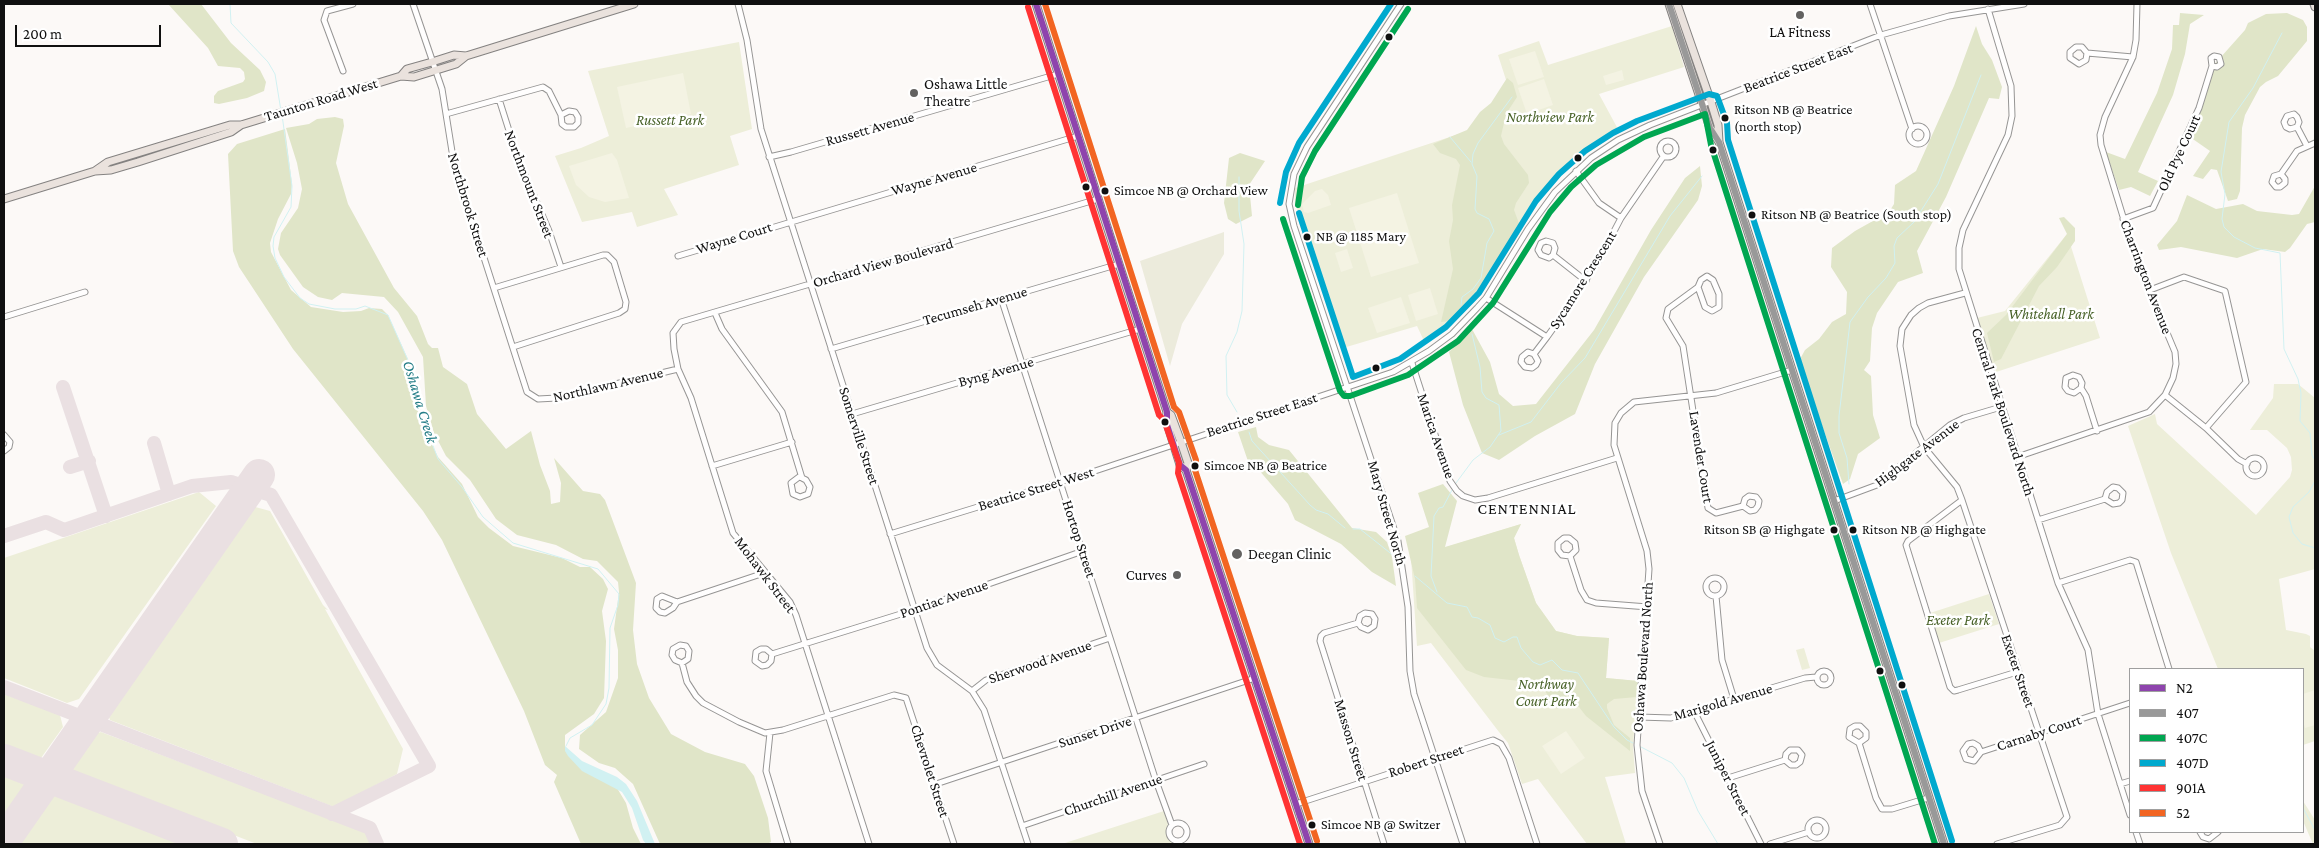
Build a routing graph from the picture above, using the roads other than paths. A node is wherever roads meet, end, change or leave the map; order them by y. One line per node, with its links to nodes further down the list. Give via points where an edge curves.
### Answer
1 (353, 4): 20 (street, via 327,11 324,20)
2 (413, 4): 17 (street, Northbrook Street)
3 (634, 4): 15 (main road, Taunton Road West)
4 (738, 4): 35 (street, Somerville Street, via 747,40 756,110)
5 (1036, 4): 21 (main road)
6 (1401, 4): 68 (street, Mary Street North, via 1307,147 1291,183 1291,216)
7 (1669, 4): 25 (main road)
8 (1677, 4): 24 (main road)
9 (1870, 4): 13 (street)
10 (2024, 4): 12 (street, Beatrice Street East)
11 (2137, 4): 16 (street, Charrington Avenue)
12 (1988, 9): 13 (street, Beatrice Street East, via 1929,21); 53 (street, Central Park Boulevard North, via 2012,86 2013,108 2008,134 1961,239 1959,269)
13 (1880, 36): 24 (street, Beatrice Street East); 29 (street)
14 (2087, 53): 16 (street)
15 (466, 56): 17 (main road, Taunton Road West, via 454,55); 19 (main road, Taunton Road West, via 456,64)
16 (2133, 57): 41 (street, Charrington Avenue, via 2105,117 2100,136)
17 (432, 62): 19 (street, Northbrook Street); 22 (main road, Taunton Road West, via 407,69)
18 (2212, 66): 41 (street, Old Pye Court, via 2199,108 2154,208)
19 (435, 70): 22 (main road, Taunton Road West, via 414,77); 26 (street, Northbrook Street)
20 (343, 72)
21 (1058, 74): 30 (main road); 35 (street, Russett Avenue)
22 (401, 76): 38 (main road, Taunton Road West, via 260,119 231,132 138,162 96,171)
23 (499, 99): 26 (street); 27 (street, via 543,88 549,91); 46 (street, Northmount Street, via 518,159)
24 (1711, 102): 25 (street, Beatrice Street East); 31 (main road)
25 (1702, 105): 31 (main road); 36 (street, Beatrice Street East, via 1618,140)
26 (446, 114): 50 (street, Northbrook Street, via 454,164)
27 (561, 115)
28 (2296, 127): 33 (street)
29 (1912, 129)
30 (1078, 136): 39 (main road); 42 (street, Wayne Avenue)
31 (1719, 142): 67 (main road)
32 (2315, 144): 33 (street)
33 (2307, 146): 37 (street, via 2297,152)
34 (1663, 156): 40 (street)
35 (769, 157): 42 (street, Somerville Street)
36 (1576, 171): 40 (street, Sycamore Crescent, via 1598,203); 55 (street, Beatrice Street East, via 1555,192 1533,222)
37 (2281, 174)
38 (4, 199)
39 (1098, 199): 45 (main road); 48 (street, Orchard View Boulevard)
40 (1621, 218): 47 (street, Sycamore Crescent)
41 (2123, 220): 51 (street, Charrington Avenue)
42 (789, 221): 44 (street, Wayne Court); 48 (street, Somerville Street)
43 (1553, 255): 47 (street)
44 (678, 256)
45 (1118, 264): 54 (street, Tecumseh Avenue); 58 (main road)
46 (561, 268): 50 (street); 61 (street, via 607,256 614,262 625,308 620,314)
47 (1586, 281): 60 (street, Sycamore Crescent)
48 (810, 285): 56 (street, Orchard View Boulevard); 62 (street, Somerville Street)
49 (1698, 287): 49 (street, via 1705,307 1712,311 1719,307 1721,300 1714,280 1708,276 1703,278); 71 (street, Lavender Court, via 1666,313 1667,321 1684,346)
50 (494, 288): 61 (street, Northbrook Street)
51 (2150, 290): 70 (street, Charrington Avenue, via 2175,352 2173,378); 74 (street, via 2184,277 2225,291 2246,382)
52 (85, 292): 57 (street)
53 (1965, 293): 72 (street, Central Park Boulevard North); 79 (street, Exeter Street, via 1919,308 1902,329 1900,346 1914,425)
54 (1001, 298): 62 (street, Tecumseh Avenue); 65 (street, Hortop Street)
55 (1486, 298): 60 (street, Sycamore Crescent); 64 (street, Beatrice Street East, via 1452,334)
56 (715, 313): 59 (street, Orchard View Boulevard, via 681,322); 77 (street, via 722,329 782,412)
57 (4, 317)
58 (1140, 329): 65 (street, Byng Avenue); 78 (main road, via 1167,412 1166,420)
59 (673, 333): 66 (street, Mohawk Street)
60 (1547, 336): 63 (street)
61 (513, 347): 66 (street, Northlawn Avenue, via 527,392 538,399 557,398)
62 (831, 349): 73 (street, Somerville Street)
63 (1534, 354)
64 (1412, 363): 68 (street, Beatrice Street East); 81 (street, Marica Avenue, via 1450,481 1463,496 1475,500 1488,498)
65 (1022, 364): 73 (street, Byng Avenue); 86 (street, Hortop Street)
66 (678, 369): 84 (street, Mohawk Street)
67 (1792, 370): 71 (street, Oshawa Boulevard North); 89 (main road)
68 (1348, 388): 78 (street, Beatrice Street East); 122 (street, Mary Street North, via 1398,541 1408,607 1414,694)
69 (2081, 388): 75 (street)
70 (2165, 395): 74 (street); 75 (street, Charrington Avenue, via 2149,412)
71 (1692, 397): 81 (street, Oshawa Boulevard North, via 1634,402 1615,423 1613,436); 90 (street, Lavender Court, via 1708,508 1716,513)
72 (2001, 407): 79 (street, Highgate Avenue, via 1957,421); 82 (street, Central Park Boulevard North)
73 (852, 414): 92 (street, Somerville Street)
74 (2206, 428): 83 (street)
75 (2097, 431): 82 (street, Charrington Avenue)
76 (4, 435): 80 (street, via 10,442)
77 (792, 442): 84 (street); 85 (street)
78 (1177, 443): 86 (street, Beatrice Street West); 109 (main road, via 1180,465 1186,470)
79 (1924, 447): 88 (street, Exeter Street, via 1957,488); 89 (street, Highgate Avenue, via 1878,485)
80 (4, 451)
81 (1617, 458): 99 (street, Oshawa Boulevard North, via 1650,570)
82 (2018, 458): 91 (street, Central Park Boulevard North)
83 (2247, 464)
84 (712, 466): 95 (street, Mohawk Street, via 733,533)
85 (802, 478)
86 (1060, 481): 92 (street, Beatrice Street West); 93 (street, Hortop Street)
87 (2105, 499): 91 (street)
88 (1962, 500): 107 (street, Exeter Street); 107 (street, via 1906,545 1950,687 1958,690)
89 (1834, 501): 132 (main road)
90 (1743, 506)
91 (2038, 520): 96 (street, Central Park Boulevard North)
92 (890, 534): 100 (street, Somerville Street)
93 (1083, 551): 100 (street, Pontiac Avenue); 102 (street, Hortop Street)
94 (1570, 556): 99 (street, via 1582,594 1590,601)
95 (764, 573): 98 (street); 103 (street, Mohawk Street, via 790,602)
96 (2058, 583): 106 (street, via 2130,560 2136,562); 114 (street, Central Park Boulevard North, via 2088,650)
97 (1716, 596): 111 (street, via 1722,660)
98 (677, 602)
99 (1648, 607): 116 (street, Oshawa Boulevard North)
100 (915, 610): 103 (street, Pontiac Avenue); 110 (street, Somerville Street, via 931,658)
101 (1358, 623): 129 (street, Masson Street, via 1321,636 1320,641)
102 (1110, 638): 110 (street, Sherwood Avenue, via 986,680); 117 (street, Hortop Street)
103 (805, 644): 104 (street, Pontiac Avenue); 115 (street, Mohawk Street)
104 (772, 654)
105 (682, 663): 118 (street, via 690,688 703,703 739,722)
106 (2169, 668)
107 (2018, 672): 119 (street, Exeter Street)
108 (1816, 677): 111 (street, Marigold Avenue)
109 (1255, 678): 117 (street, Sunset Drive); 133 (main road)
110 (972, 691): 124 (street, Somerville Street, via 984,710)
111 (1734, 699): 113 (street, Marigold Avenue)
112 (2129, 703): 114 (street, Carnaby Court)
113 (1696, 712): 116 (street, Marigold Avenue, via 1664,719); 126 (street, Juniper Street)
114 (2098, 714): 119 (street, Carnaby Court); 131 (street, Central Park Boulevard North)
115 (828, 716): 118 (street); 130 (street, Chevrolet Street, via 894,695 906,698); 143 (street, Mohawk Street)
116 (1639, 717): 150 (street, Oshawa Boulevard North, via 1640,779)
117 (1136, 718): 124 (street, Sunset Drive); 127 (street, Hortop Street)
118 (770, 733): 142 (street, via 766,771)
119 (2039, 734): 121 (street, Carnaby Court); 141 (street, Exeter Street, via 2067,817 2064,822)
120 (1859, 744): 132 (street, via 1882,809)
121 (1981, 752)
122 (1436, 758): 129 (street, Robert Street); 148 (street, Mary Street North); 149 (street, Robert Street, via 1486,741 1499,743 1509,758)
123 (1785, 760): 126 (street)
124 (1002, 762): 130 (street, Sunset Drive); 136 (street, Somerville Street)
125 (1204, 764): 127 (street, Churchill Avenue)
126 (1728, 778): 151 (street, Juniper Street)
127 (1156, 781): 135 (street, Hortop Street); 136 (street, Churchill Avenue)
128 (2129, 781): 131 (street)
129 (1364, 782): 133 (street, Robert Street); 147 (street, Masson Street)
130 (934, 784): 144 (street, Chevrolet Street)
131 (2120, 784): 134 (street, Central Park Boulevard North)
132 (1928, 798): 153 (main road)
133 (1296, 804): 146 (main road)
134 (2129, 812)
135 (1172, 825)
136 (1022, 826): 145 (street, Somerville Street)
137 (1809, 832): 152 (street)
138 (2201, 833): 140 (street, via 2203,837)
139 (2217, 833): 140 (street)
140 (2212, 838): 155 (street)
141 (2008, 842): 154 (street)
142 (788, 844)
143 (869, 844)
144 (954, 844)
145 (1028, 844)
146 (1309, 844)
147 (1384, 844)
148 (1463, 844)
149 (1537, 844)
150 (1660, 844)
151 (1761, 844)
152 (1770, 844)
153 (1944, 844)
154 (1997, 844)
155 (2214, 844)

